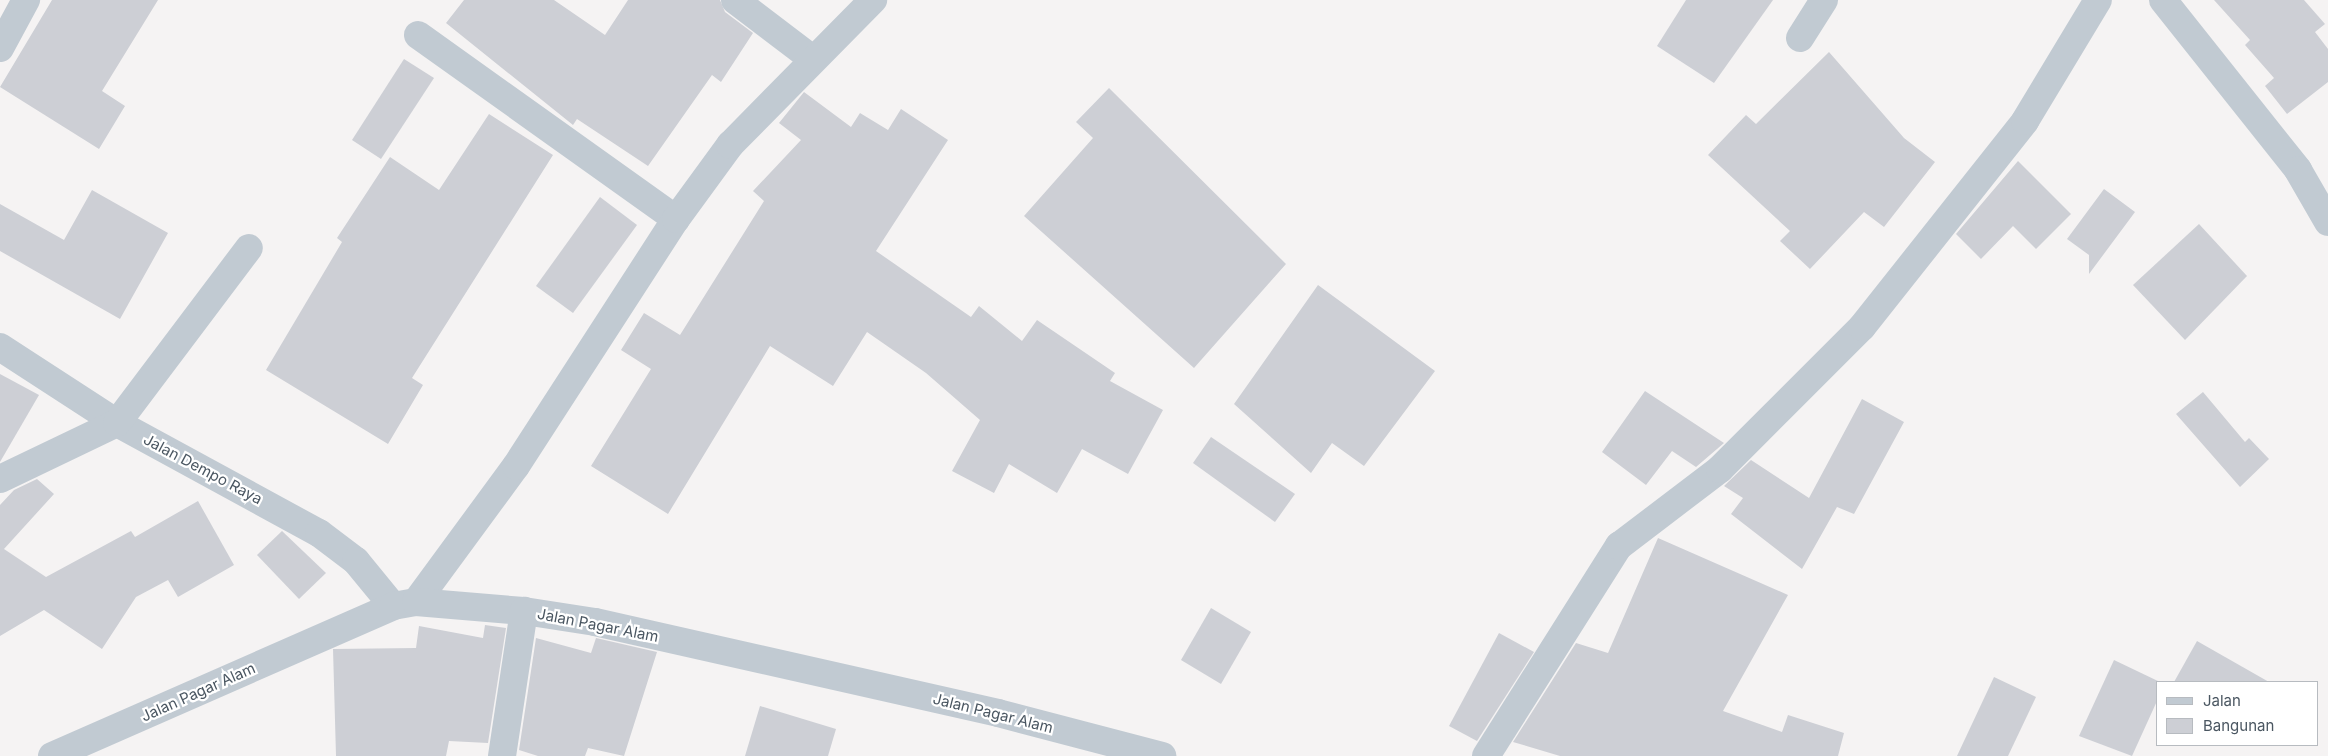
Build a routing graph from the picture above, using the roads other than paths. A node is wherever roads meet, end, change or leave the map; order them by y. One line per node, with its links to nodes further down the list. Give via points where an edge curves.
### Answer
1 (26, 0): 9 (street)
2 (735, 0): 10 (street)
3 (872, 0): 10 (street)
4 (1824, 0): 8 (street)
5 (2098, 0): 22 (street, via 2025,121 1862,327 1720,469 1619,546)
6 (2164, 0): 12 (street, via 2298,170)
7 (418, 35): 11 (street)
8 (1800, 38)
9 (0, 48)
10 (811, 58): 11 (street, via 730,144)
11 (676, 219): 17 (street, via 516,466)
12 (2328, 222)
13 (249, 248): 15 (street)
14 (0, 347): 15 (street, Jalan Dempo Raya)
15 (117, 423): 16 (street); 17 (street, Jalan Dempo Raya, via 319,533)
16 (0, 479)
17 (404, 604): 18 (street, Jalan Pagar Alam); 19 (street, Jalan Pagar Alam)
18 (524, 611): 20 (street); 21 (street, Jalan Pagar Alam, via 595,622 978,709)
19 (52, 756)
20 (502, 756)
21 (1161, 756)
22 (1486, 756)

